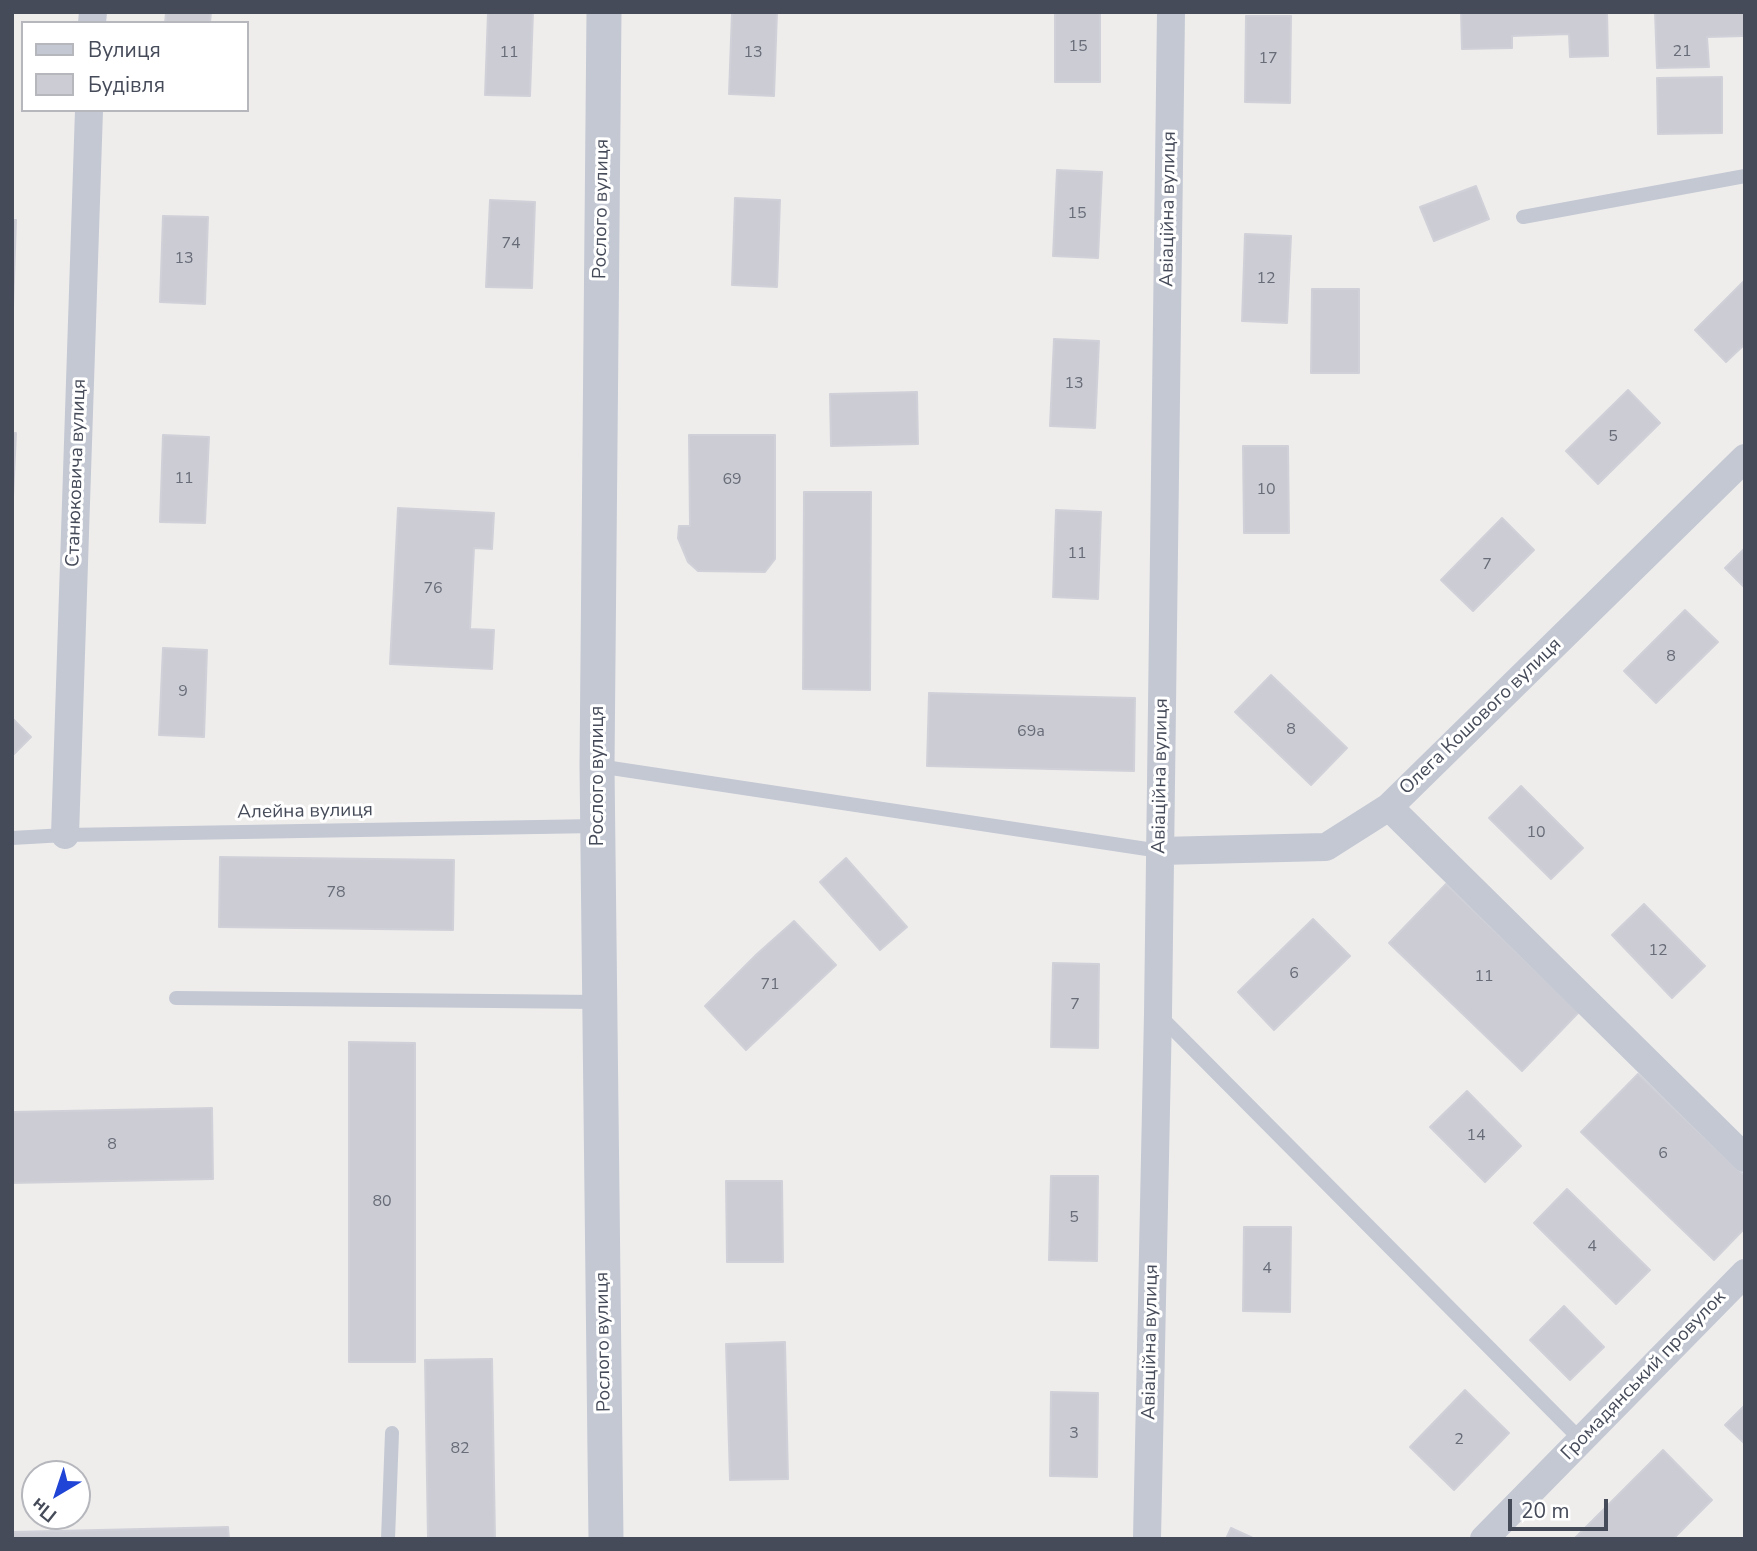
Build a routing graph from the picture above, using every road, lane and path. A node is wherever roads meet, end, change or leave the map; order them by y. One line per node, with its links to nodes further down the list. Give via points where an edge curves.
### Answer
1 (604, 12): 7 (street, Рослого вулиця)
2 (1171, 12): 12 (street, Авіаційна вулиця)
3 (89, 112): 10 (street, Станюковича вулиця)
4 (1745, 176): 5 (lane)
5 (1523, 217)
6 (1745, 458): 8 (street, Олега Кошового вулиця)
7 (597, 766): 9 (street, Рослого вулиця); 12 (lane)
8 (1389, 807): 12 (street, Олега Кошового вулиця, via 1326,847); 16 (street)
9 (598, 826): 10 (lane, Алейна вулиця); 14 (street, Рослого вулиця)
10 (65, 835): 11 (lane, Алейна вулиця)
11 (12, 838)
12 (1160, 851): 15 (street, Авіаційна вулиця)
13 (176, 999): 14 (lane)
14 (600, 1002): 21 (street, Рослого вулиця)
15 (1158, 1014): 19 (lane); 22 (street, Авіаційна вулиця)
16 (1745, 1158)
17 (1745, 1273): 19 (street, Громадянський провулок)
18 (391, 1433): 20 (lane)
19 (1580, 1440): 23 (street, Громадянський провулок)
20 (388, 1539)
21 (606, 1539)
22 (1147, 1539)
23 (1484, 1539)

